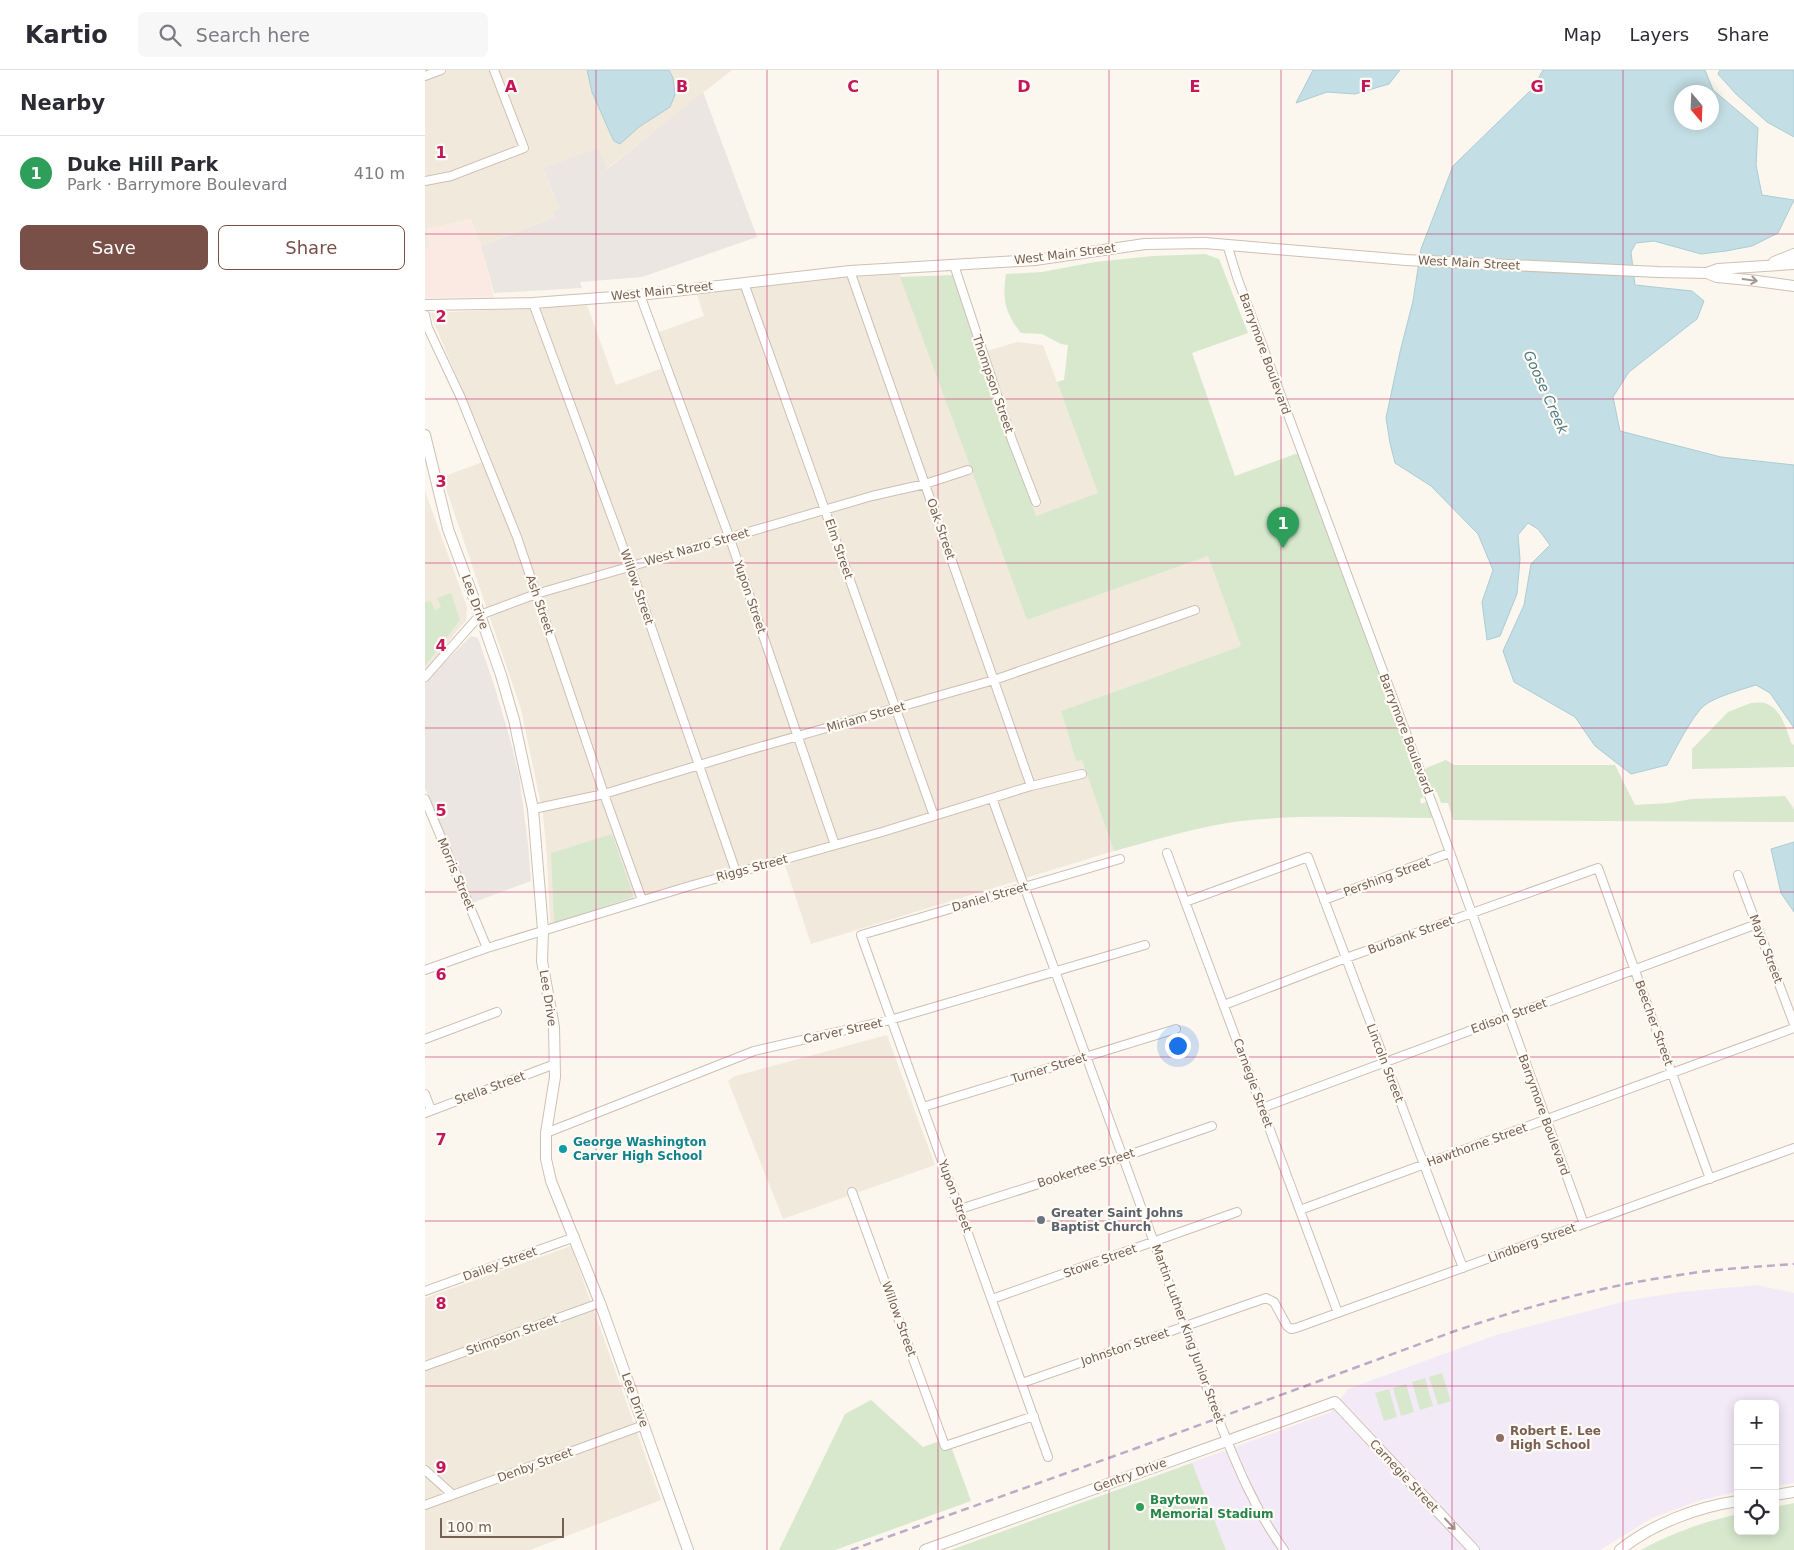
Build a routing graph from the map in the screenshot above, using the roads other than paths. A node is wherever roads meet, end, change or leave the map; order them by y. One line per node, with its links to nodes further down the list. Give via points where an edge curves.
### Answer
1 (441, 70): 3 (street)
2 (495, 70): 4 (street, via 524,148 451,176)
3 (425, 76)
4 (425, 181)
5 (1227, 244): 8 (main road, West Main Street, via 1145,244 1035,260); 11 (main road, West Main Street, via 1406,260); 43 (street, Barrymore Boulevard)
6 (1794, 254): 9 (main road)
7 (1794, 264): 9 (main road, West Main Street)
8 (953, 265): 10 (main road, West Main Street); 21 (street, Thompson Street)
9 (1761, 266): 11 (main road, West Main Street, via 1718,269)
10 (850, 271): 12 (main road, West Main Street); 20 (street, Oak Street)
11 (1707, 273): 13 (main road, West Main Street, one-way to 13)
12 (743, 283): 14 (main road, West Main Street); 22 (street, Elm Street)
13 (1794, 286)
14 (640, 295): 15 (main road, West Main Street); 23 (street, Yupon Street)
15 (533, 303): 16 (main road, West Main Street); 24 (street, Willow Street)
16 (425, 305)
17 (425, 315): 25 (street, Ash Street, via 517,537)
18 (425, 436): 27 (main road, Lee Drive, via 448,529)
19 (967, 470): 20 (street, West Nazro Street)
20 (925, 484): 22 (street, West Nazro Street); 29 (street, Oak Street)
21 (1036, 502)
22 (825, 510): 23 (street, West Nazro Street); 30 (street, Elm Street)
23 (729, 538): 24 (street, West Nazro Street); 31 (street, Yupon Street)
24 (630, 566): 25 (street, West Nazro Street); 32 (street, Willow Street)
25 (536, 594): 27 (street, West Nazro Street); 35 (street, Ash Street)
26 (1195, 610): 29 (street, Miriam Street)
27 (480, 615): 28 (street, West Nazro Street); 38 (main road, Lee Drive, via 514,720)
28 (425, 677)
29 (994, 680): 30 (street, Miriam Street); 34 (street, Oak Street)
30 (895, 708): 31 (street, Miriam Street); 40 (street, Elm Street)
31 (798, 736): 32 (street, Miriam Street); 41 (street, Yupon Street)
32 (698, 766): 35 (street, Miriam Street); 46 (street, Willow Street)
33 (1082, 774): 34 (street, Riggs Street)
34 (1031, 786): 36 (street, Riggs Street)
35 (604, 794): 38 (street, Miriam Street); 49 (street, Ash Street)
36 (992, 798): 40 (street, Riggs Street); 48 (street, Martin Luther King Junior Street)
37 (425, 799): 39 (street, Morris Street)
38 (533, 809): 54 (main road, Lee Drive)
39 (427, 810): 57 (street, Morris Street)
40 (934, 816): 41 (street, Riggs Street)
41 (835, 845): 46 (street, Riggs Street)
42 (1167, 853): 51 (street, Carnegie Street)
43 (1449, 853): 50 (street, Pershing Street); 52 (street, Barrymore Boulevard)
44 (1120, 859): 48 (street, Daniel Street)
45 (1597, 868): 52 (street, Burbank Street); 61 (street, Beecher Street)
46 (736, 872): 49 (street, Riggs Street)
47 (1738, 875): 53 (street, Mayo Street)
48 (1023, 887): 55 (street, Daniel Street); 62 (street, Martin Luther King Junior Street)
49 (643, 900): 54 (street, Riggs Street)
50 (1324, 900): 51 (street, Lincoln Street, via 1307,857); 58 (street, Lincoln Street)
51 (1185, 902): 63 (street, Carnegie Street)
52 (1472, 914): 58 (street, Burbank Street); 65 (street, Barrymore Boulevard)
53 (1757, 924): 61 (street, Edison Street); 67 (street, Mayo Street)
54 (543, 930): 57 (street, Riggs Street); 73 (main road, Lee Drive, via 542,961 554,1027)
55 (861, 935): 66 (street, Yupon Street)
56 (1145, 944): 62 (street, Carver Street)
57 (487, 948): 60 (street, Riggs Street)
58 (1346, 958): 63 (street, Burbank Street); 72 (street, Lincoln Street)
59 (425, 961): 60 (street)
60 (428, 969)
61 (1634, 969): 65 (street, Edison Street); 74 (street, Beecher Street)
62 (1055, 971): 66 (street, Carver Street); 71 (street, Martin Luther King Junior Street)
63 (1224, 1005): 77 (street, Carnegie Street)
64 (497, 1012): 70 (street)
65 (1507, 1016): 72 (street, Edison Street); 79 (street, Barrymore Boulevard)
66 (890, 1020): 76 (street, Yupon Street); 81 (street, Carver Street, via 754,1051)
67 (1794, 1024)
68 (1794, 1028): 74 (street, Hawthorne Street)
69 (1176, 1029): 71 (street, Turner Street)
70 (425, 1040)
71 (1086, 1056): 76 (street, Turner Street); 83 (street, Martin Luther King Junior Street)
72 (1385, 1062): 77 (street, Edison Street); 84 (street, Lincoln Street)
73 (555, 1064): 78 (street, Stella Street); 81 (main road, Lee Drive)
74 (1672, 1073): 79 (street, Hawthorne Street); 85 (street, Beecher Street)
75 (425, 1094): 78 (street)
76 (923, 1107): 87 (street, Yupon Street)
77 (1262, 1108): 88 (street, Carnegie Street)
78 (428, 1112)
79 (1545, 1120): 84 (street, Hawthorne Street); 90 (street, Barrymore Boulevard)
80 (1212, 1126): 83 (street, Bookertee Street)
81 (546, 1133): 91 (main road, Lee Drive, via 546,1159 551,1181)
82 (1794, 1148): 85 (street, Lindberg Street)
83 (1123, 1157): 87 (street, Bookertee Street); 92 (street, Martin Luther King Junior Street)
84 (1424, 1164): 88 (street, Hawthorne Street); 93 (street, Lincoln Street)
85 (1710, 1179): 90 (street, Lindberg Street)
86 (852, 1192): 103 (street, Willow Street, via 945,1446)
87 (960, 1209): 95 (street, Yupon Street)
88 (1300, 1210): 98 (street, Carnegie Street)
89 (1237, 1212): 92 (street, Stowe Street)
90 (1584, 1224): 93 (street, Lindberg Street)
91 (575, 1237): 94 (street, Dailey Street); 96 (main road, Lee Drive)
92 (1154, 1241): 95 (street, Stowe Street); 99 (street, Martin Luther King Junior Street)
93 (1463, 1268): 98 (street, Lindberg Street)
94 (425, 1291)
95 (992, 1299): 101 (street, Yupon Street)
96 (600, 1304): 100 (street, Stimpson Street); 104 (main road, Lee Drive)
97 (1280, 1310): 98 (street, Lindberg Street, via 1291,1329); 99 (street, Johnston Street, via 1266,1298)
98 (1338, 1313)
99 (1184, 1326): 101 (street, Johnston Street); 105 (street, Martin Luther King Junior Street)
100 (425, 1366)
101 (1022, 1383): 103 (street, Yupon Street)
102 (1335, 1402): 105 (main road, Gentry Drive); 116 (main road, Carnegie Street, one-way to 116)
103 (1034, 1416): 106 (street, Yupon Street)
104 (644, 1425): 110 (street, Denby Street); 113 (main road, Lee Drive)
105 (1227, 1440): 114 (main road, Gentry Drive); 115 (street, Martin Luther King Junior Street, via 1259,1511)
106 (1048, 1457)
107 (425, 1470): 110 (street)
108 (1794, 1492): 109 (main road)
109 (1779, 1494)
110 (453, 1495): 112 (street, Denby Street)
111 (1734, 1502): 117 (main road, via 1664,1524)
112 (425, 1505)
113 (689, 1550)
114 (925, 1550)
115 (1284, 1550)
116 (1474, 1550)
117 (1620, 1550)

